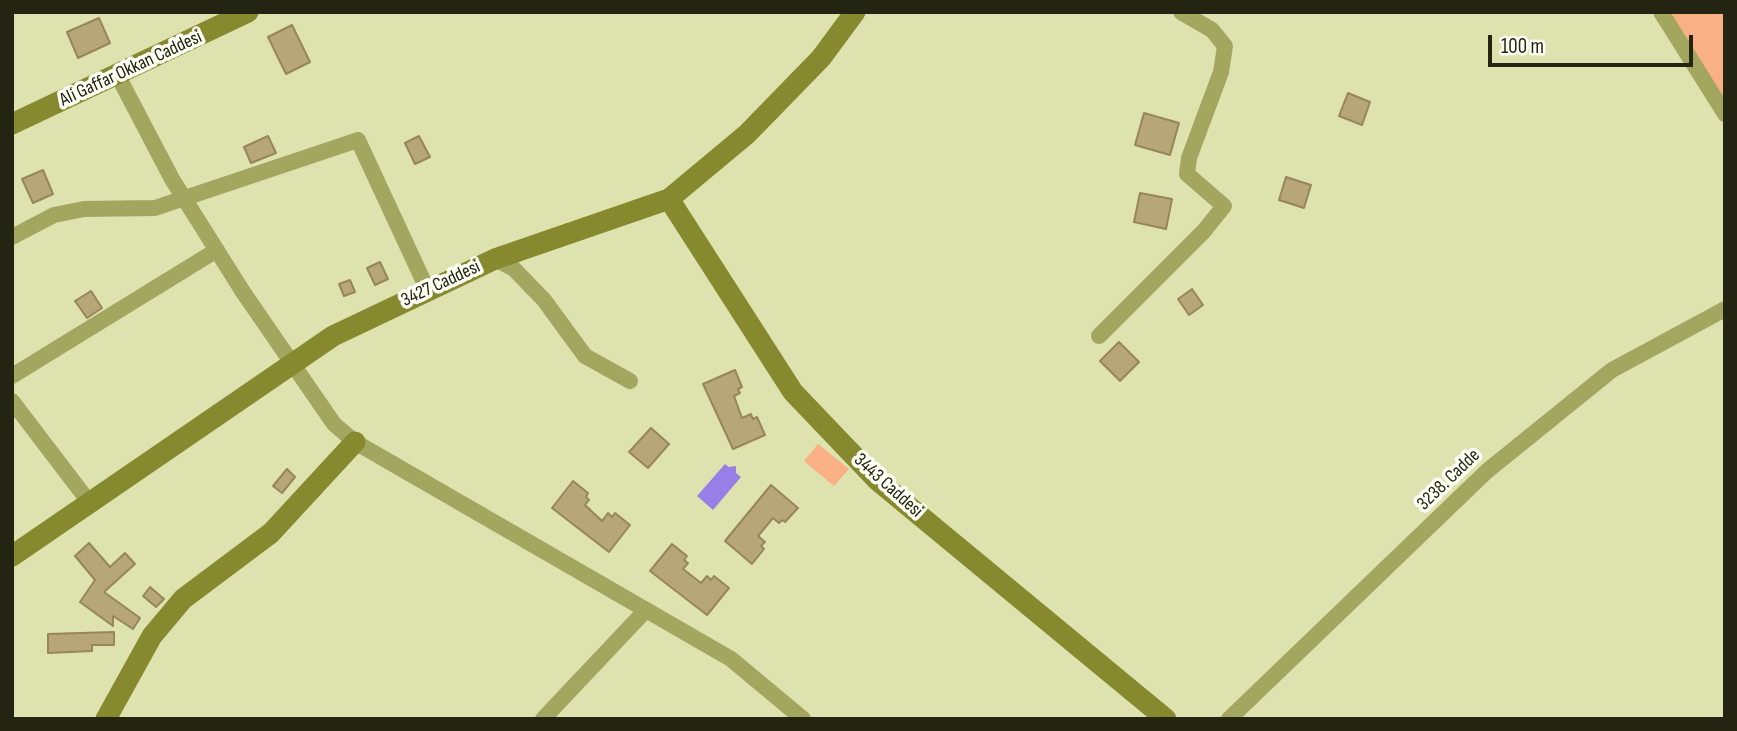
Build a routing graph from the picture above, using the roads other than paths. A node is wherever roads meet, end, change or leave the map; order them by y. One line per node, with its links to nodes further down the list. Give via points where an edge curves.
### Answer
1 (248, 12): 5 (street, Ali Gaffar Okkan Caddesi)
2 (855, 12): 9 (street, 3427 Caddesi, via 821,58 747,134)
3 (1181, 12): 15 (street, via 1212,30 1225,46 1221,72 1187,174 1224,206)
4 (1661, 12): 6 (street)
5 (118, 76): 7 (street, Ali Gaffar Okkan Caddesi); 8 (street)
6 (1725, 114)
7 (12, 124)
8 (184, 198): 10 (street, via 155,208 84,209 54,215); 11 (street); 13 (street, via 358,140)
9 (669, 199): 12 (street, 3427 Caddesi); 27 (street, 3443 Caddesi, via 802,402 878,481)
10 (12, 237)
11 (217, 250): 16 (street); 17 (street)
12 (495, 259): 13 (street, 3427 Caddesi); 18 (street, via 514,269 544,300 585,356)
13 (428, 291): 16 (street, 3427 Caddesi, via 333,336)
14 (1725, 309): 28 (street, 3238. Cadde, via 1612,370 1487,471)
15 (1099, 336)
16 (292, 363): 20 (street, via 334,424); 21 (street, 3427 Caddesi)
17 (12, 376)
18 (630, 381)
19 (12, 401): 21 (street)
20 (355, 442): 23 (street); 24 (street, via 271,533 183,599 152,636)
21 (89, 502): 22 (street, 3427 Caddesi)
22 (12, 556)
23 (646, 610): 25 (street); 26 (street, via 731,659)
24 (106, 719)
25 (543, 719)
26 (803, 719)
27 (1166, 719)
28 (1229, 719)

